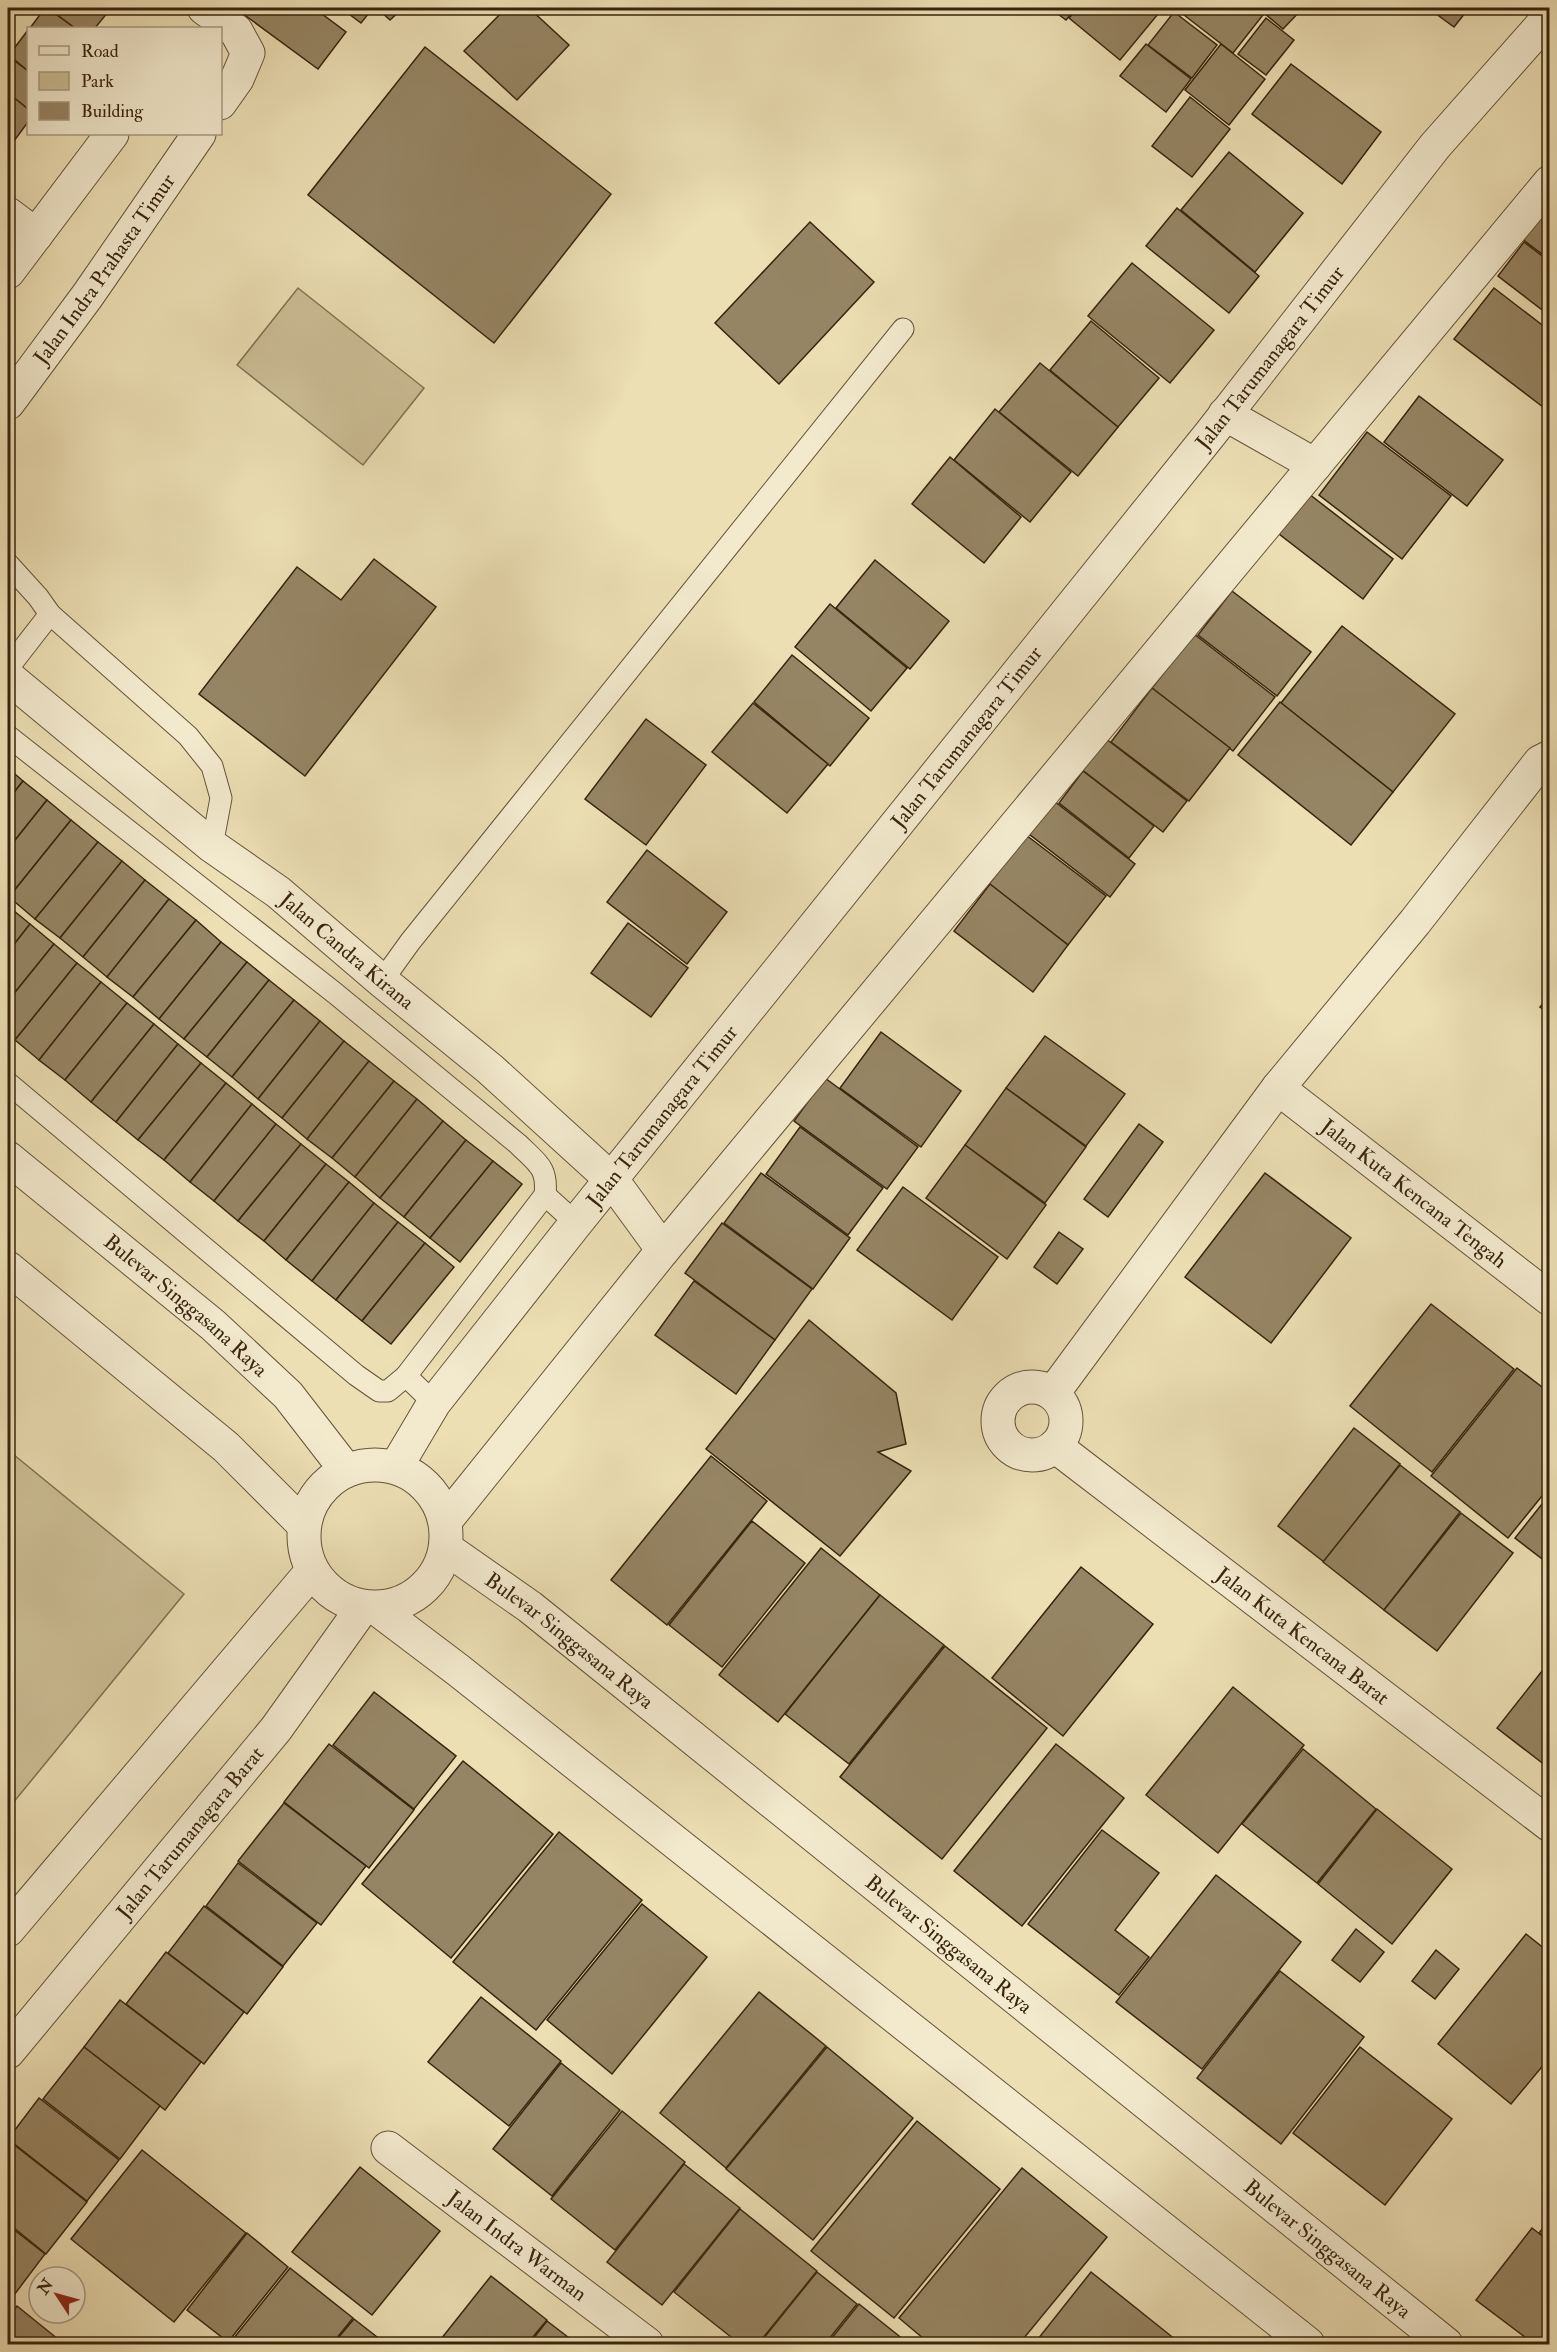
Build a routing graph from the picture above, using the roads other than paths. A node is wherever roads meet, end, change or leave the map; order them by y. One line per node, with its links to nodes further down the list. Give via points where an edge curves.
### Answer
1 (202, 16): 3 (street, via 236,31 248,53)
2 (1550, 16): 12 (street, Jalan Tarumanagara Timur, via 1435,146)
3 (222, 100)
4 (111, 135): 8 (street)
5 (198, 135): 11 (street, Jalan Indra Prahasta Timur)
6 (1550, 182): 13 (street)
7 (8, 214): 8 (street)
8 (36, 235): 9 (street)
9 (8, 272)
10 (903, 330): 21 (lane)
11 (8, 403)
12 (1225, 414): 13 (street); 25 (street, Jalan Tarumanagara Timur)
13 (1315, 465): 28 (street)
14 (8, 564): 15 (lane)
15 (50, 614): 16 (lane); 20 (lane, via 188,736 212,766 221,798)
16 (8, 668)
17 (8, 677): 20 (street, Jalan Candra Kirana)
18 (8, 736): 26 (lane, via 336,994 518,1144 540,1165 547,1179)
19 (1550, 757): 23 (street, via 1540,762)
20 (212, 846): 21 (street, Jalan Candra Kirana, via 278,892)
21 (382, 981): 25 (street, Jalan Candra Kirana, via 490,1069)
22 (8, 1083): 31 (lane, via 365,1382 379,1391 387,1391)
23 (1278, 1088): 30 (street, Jalan Kuta Kencana Tengah); 32 (street)
24 (8, 1158): 36 (street, Bulevar Singgasana Raya, via 213,1325 288,1395)
25 (612, 1180): 27 (street, Jalan Tarumanagara Timur); 28 (street, Jalan Candra Kirana)
26 (545, 1195): 27 (lane); 31 (lane)
27 (576, 1223): 33 (street, Jalan Tarumanagara Timur)
28 (663, 1250): 38 (street)
29 (8, 1268): 37 (street, via 226,1447)
30 (1550, 1299)
31 (406, 1376): 33 (lane)
32 (1053, 1393): 34 (street, via 1063,1404 1066,1419 1064,1434); 34 (street, via 1039,1387 1023,1387 1000,1407 998,1423 1002,1437 1012,1449 1026,1455 1042,1454)
33 (434, 1403): 35 (street, Jalan Tarumanagara Timur)
34 (1055, 1446): 41 (street, Jalan Kuta Kencana Barat)
35 (396, 1467): 36 (street, via 371,1464); 38 (street, via 428,1486)
36 (346, 1470): 37 (street, via 318,1492)
37 (304, 1525): 39 (street, via 304,1548)
38 (446, 1535): 40 (street, via 433,1580 408,1600); 47 (street, Bulevar Singgasana Raya, via 523,1602)
39 (312, 1571): 40 (street, via 334,1595); 42 (street)
40 (369, 1608): 43 (street, Jalan Tarumanagara Barat, via 276,1729); 46 (street, via 468,1677)
41 (1550, 1825)
42 (8, 1930)
43 (8, 2052)
44 (388, 2148): 45 (street, Jalan Indra Warman)
45 (647, 2344)
46 (1308, 2344)
47 (1446, 2344)

